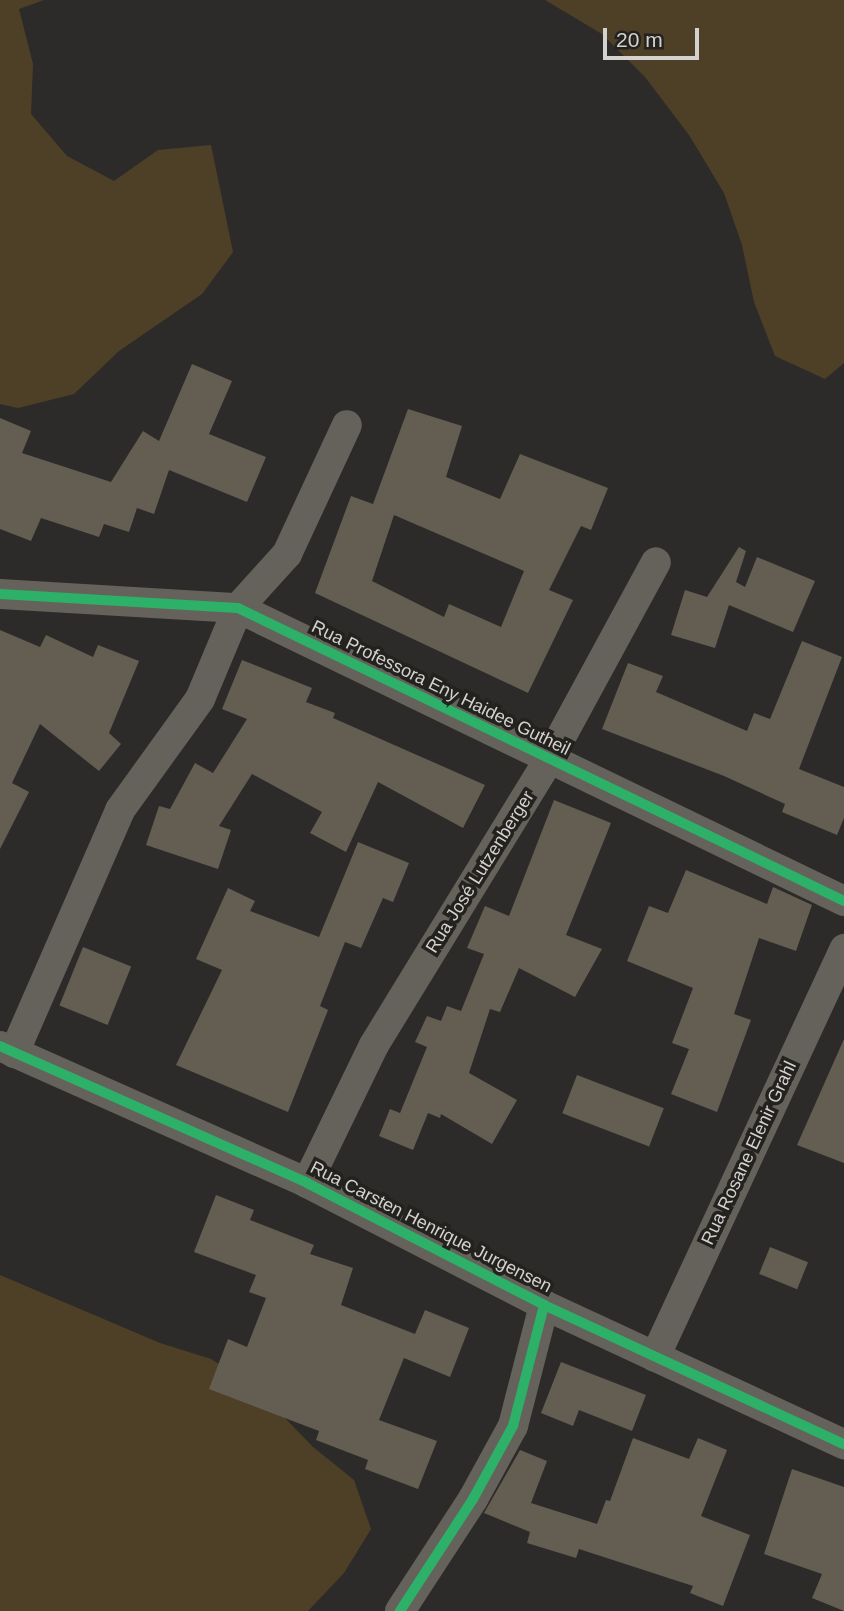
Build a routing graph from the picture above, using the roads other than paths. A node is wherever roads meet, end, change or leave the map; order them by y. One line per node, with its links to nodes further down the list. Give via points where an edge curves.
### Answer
1 (347, 425): 4 (street, via 287,554)
2 (656, 562): 5 (street, Rua José Lutzenberger)
3 (0, 594): 4 (street, Rua Professora Eny Haidee Gutheil)
4 (238, 608): 5 (street, Rua Professora Eny Haidee Gutheil); 8 (street, via 200,699 120,810)
5 (548, 761): 6 (street, Rua Professora Eny Haidee Gutheil); 9 (street, Rua José Lutzenberger, via 374,1045)
6 (844, 901)
7 (844, 948): 11 (street, Rua Rosane Elenir Grahl)
8 (7, 1050): 9 (street, Rua Carsten Henrique Jurgensen)
9 (307, 1183): 10 (street, Rua Carsten Henrique Jurgensen)
10 (544, 1305): 11 (street, Rua Carsten Henrique Jurgensen); 13 (street, via 513,1426 474,1499)
11 (655, 1357): 12 (street, Rua Carsten Henrique Jurgensen)
12 (844, 1444)
13 (400, 1611)

